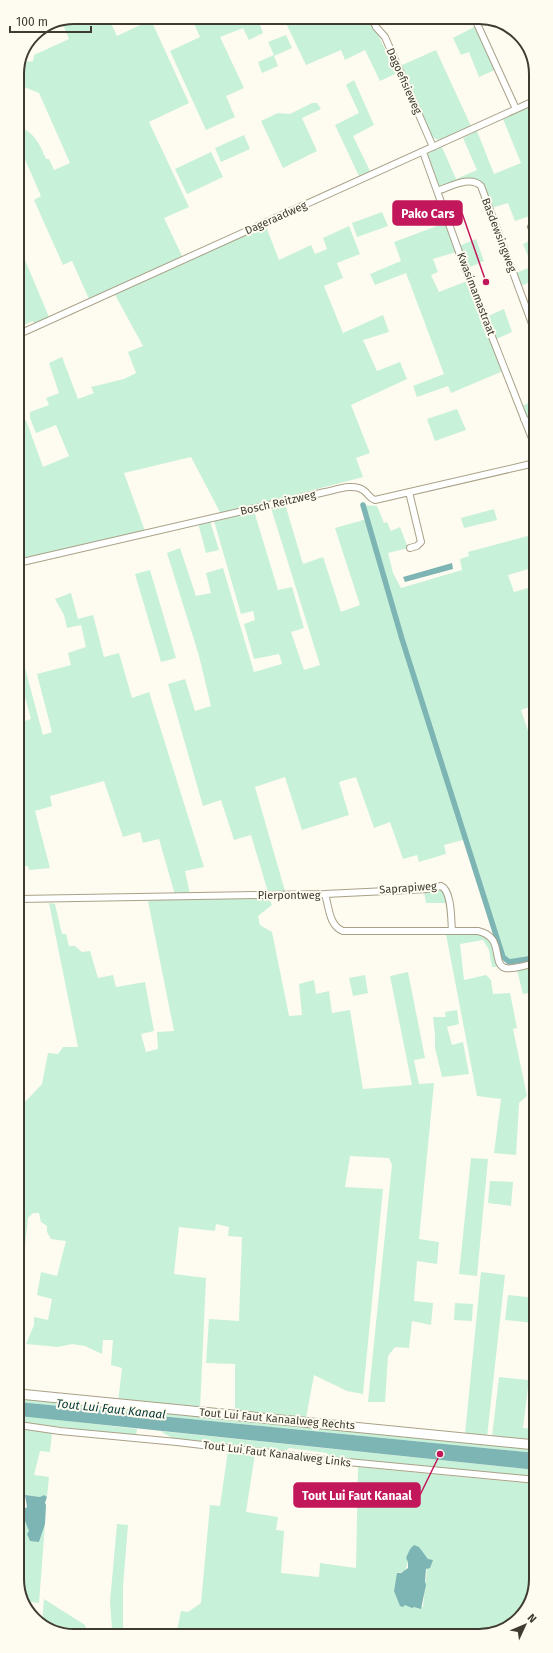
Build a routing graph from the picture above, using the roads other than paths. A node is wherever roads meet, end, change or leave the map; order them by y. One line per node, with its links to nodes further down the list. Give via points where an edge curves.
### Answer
1 (375, 24): 5 (street, Dagoefisieweg, via 385,38)
2 (477, 24): 4 (street)
3 (529, 103): 4 (street, Dageraadweg)
4 (516, 109): 5 (street, Dageraadweg)
5 (433, 147): 6 (street, Dageraadweg)
6 (423, 152): 7 (street, Kwasimamastraat); 9 (street, Dageraadweg)
7 (437, 191): 8 (street, Basdewsingweg, via 468,181 481,186); 10 (street, Kwasimamastraat)
8 (529, 316)
9 (24, 332)
10 (524, 419): 11 (street); 12 (street, Kwasimamastraat)
11 (529, 422)
12 (529, 433)
13 (529, 464): 14 (street, Bosch Reitzweg)
14 (409, 492): 15 (street, via 421,542); 16 (street, Bosch Reitzweg, via 375,500 355,486)
15 (410, 548)
16 (24, 562)
17 (325, 894): 18 (street, Pierpontweg); 19 (street, Pierpontweg, via 335,927 343,931); 19 (street, Saprapiweg, via 428,889 442,886 448,896)
18 (24, 899)
19 (452, 931): 20 (street, Pierpontweg, via 478,931 490,936 503,968)
20 (529, 964)
21 (24, 1394): 23 (street, Tout Lui Faut Kanaalweg Rechts)
22 (24, 1426): 24 (street, Tout Lui Faut Kanaalweg Links, via 337,1462)
23 (529, 1444)
24 (529, 1479)

